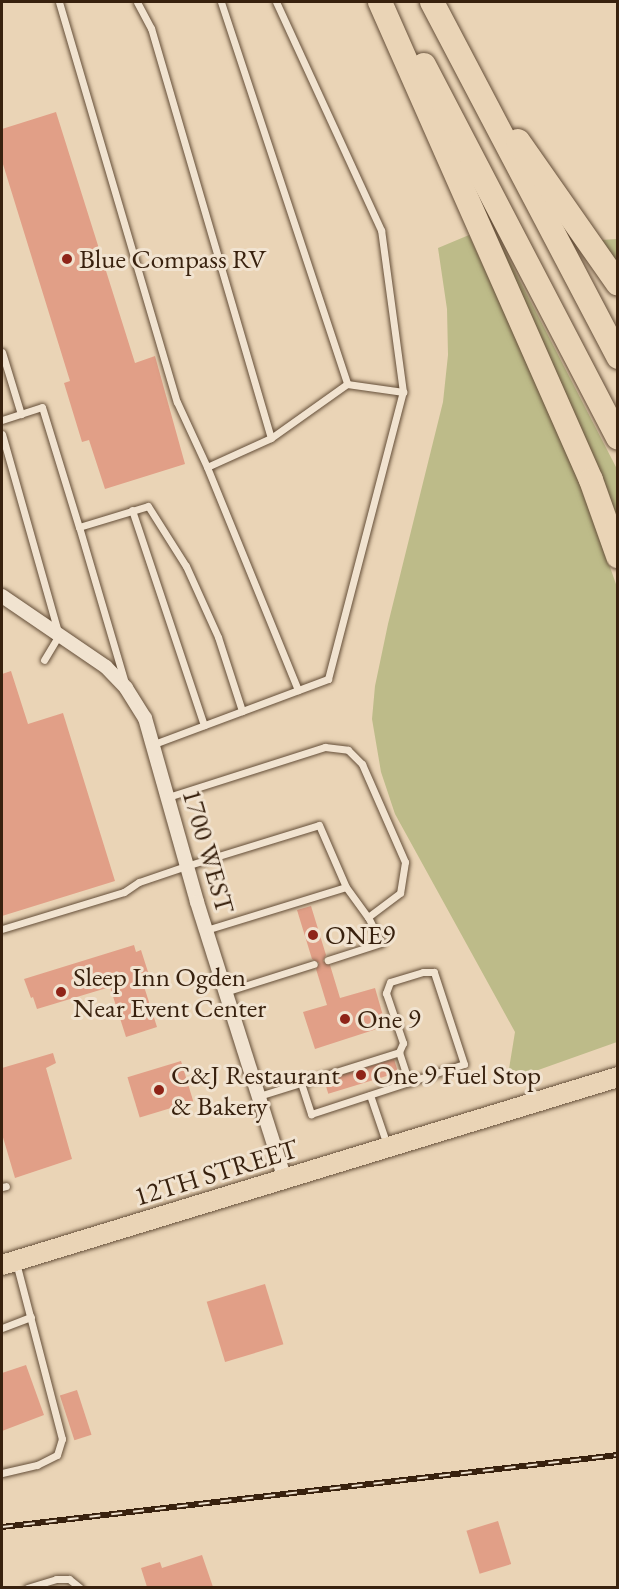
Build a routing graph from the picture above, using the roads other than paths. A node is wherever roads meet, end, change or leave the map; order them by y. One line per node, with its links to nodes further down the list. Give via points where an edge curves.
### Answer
1 (59, 2): 19 (lane, via 177,402)
2 (137, 2): 17 (lane, via 151,28)
3 (220, 2): 12 (lane)
4 (276, 2): 13 (lane, via 381,230)
5 (380, 2): 22 (highway, via 573,438)
6 (391, 2): 18 (highway)
7 (432, 2): 8 (highway)
8 (459, 55): 9 (highway); 11 (highway)
9 (618, 284)
10 (2, 352): 14 (lane)
11 (618, 357)
12 (347, 384): 13 (lane); 17 (lane)
13 (403, 392): 27 (lane, via 328,679)
14 (21, 414): 15 (lane); 21 (lane, via 42,407)
15 (2, 420)
16 (2, 434): 24 (lane)
17 (271, 438): 19 (lane)
18 (618, 438)
19 (207, 467): 27 (lane)
20 (132, 510): 21 (lane); 28 (lane, via 148,506 186,566 218,637); 29 (lane)
21 (79, 527): 26 (lane)
22 (618, 556)
23 (2, 596): 24 (street, 1700 WEST)
24 (59, 635): 25 (lane); 26 (street, 1700 WEST, via 106,667)
25 (44, 660)
26 (126, 688): 30 (street, 1700 WEST, via 145,718)
27 (297, 690): 28 (lane)
28 (242, 711): 29 (lane)
29 (204, 725): 30 (lane)
30 (154, 744): 31 (street, 1700 WEST)
31 (168, 797): 32 (street, 1700 WEST); 34 (lane, via 325,747 348,750 362,764 405,862 400,893)
32 (186, 866): 33 (lane, via 319,825); 35 (lane, via 139,882 124,892); 36 (street, 1700 WEST)
33 (346, 887): 34 (lane); 36 (lane)
34 (368, 917): 37 (lane, via 381,943)
35 (2, 930)
36 (206, 930): 39 (street, 1700 WEST)
37 (328, 960)
38 (314, 964): 39 (lane)
39 (225, 992): 45 (street, 1700 WEST)
40 (399, 1052): 42 (lane); 42 (lane, via 403,1043 386,993 390,982 434,972 464,1064); 43 (lane)
41 (618, 1077): 46 (main road, 12TH STREET)
42 (409, 1082): 44 (lane)
43 (301, 1083): 44 (lane, via 311,1114); 45 (lane)
44 (370, 1095): 46 (lane)
45 (259, 1096): 47 (street, 1700 WEST)
46 (388, 1147): 47 (main road, 12TH STREET)
47 (285, 1179): 48 (main road, 12TH STREET)
48 (9, 1263): 49 (lane)
49 (31, 1317): 50 (lane); 51 (lane, via 62,1438 57,1455)
50 (2, 1329)
51 (2, 1473)
52 (27, 1587): 53 (lane, via 56,1579 69,1579)
53 (80, 1587)

